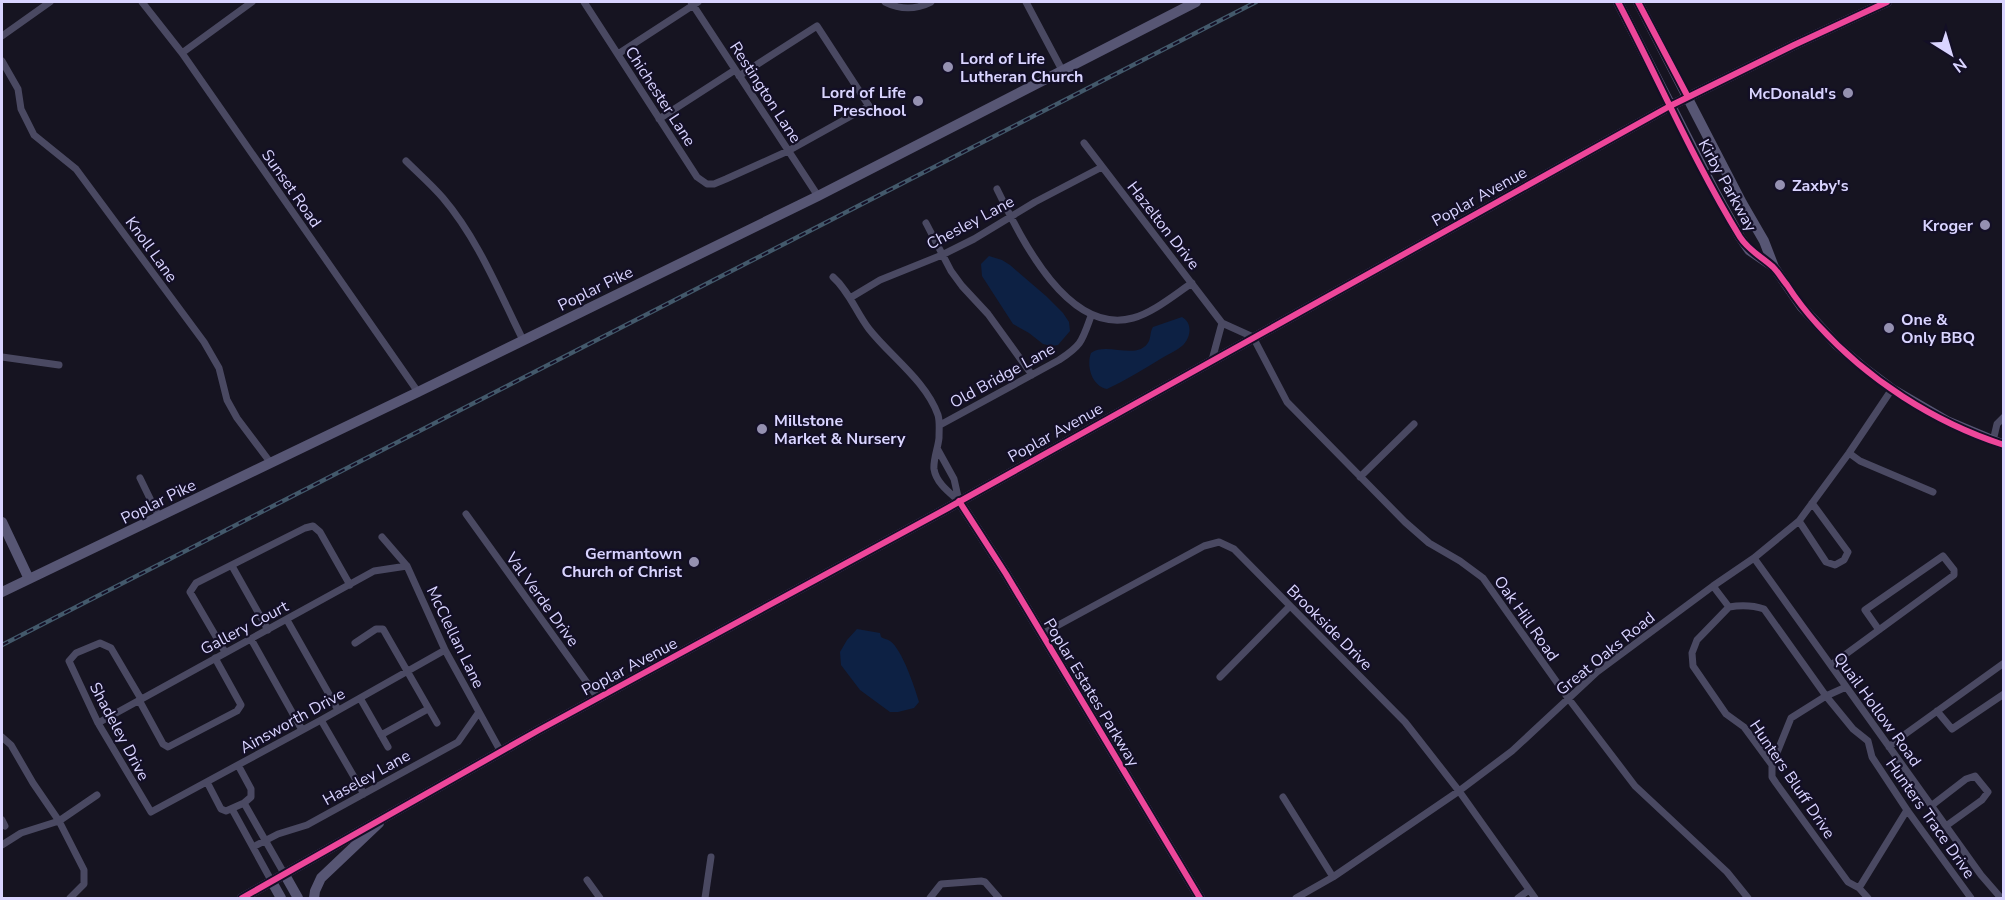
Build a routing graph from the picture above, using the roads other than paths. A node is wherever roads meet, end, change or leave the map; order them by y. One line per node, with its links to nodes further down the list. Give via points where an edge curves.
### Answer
1 (50, 2): 13 (street)
2 (142, 2): 14 (street, Sunset Road)
3 (252, 2): 14 (street)
4 (584, 2): 15 (street, Chichester Lane)
5 (885, 2): 6 (street, via 902,8 917,8)
6 (931, 2)
7 (1026, 2): 17 (street)
8 (1197, 2): 17 (main road, Poplar Pike)
9 (1618, 2): 20 (main road, Kirby Parkway)
10 (1638, 2): 19 (main road, Kirby Parkway)
11 (1887, 2): 19 (main road, Poplar Avenue)
12 (694, 3): 15 (street); 18 (street, Restington Lane)
13 (2, 36)
14 (182, 53): 44 (street, Sunset Road)
15 (618, 54): 21 (street, Chichester Lane)
16 (2, 61): 51 (street, Knoll Lane, via 18,89 21,109 34,135 76,169 204,342 219,368 227,400)
17 (1062, 70): 27 (main road, Poplar Pike)
18 (737, 73): 21 (street); 23 (street, Restington Lane); 23 (street, via 817,26 869,106)
19 (1688, 97): 20 (main road, Poplar Avenue); 31 (main road, Kirby Parkway)
20 (1670, 106): 31 (main road, Kirby Parkway, via 1740,237 1749,250); 37 (main road, Poplar Avenue)
21 (660, 119): 23 (street, Chichester Lane, via 701,182 707,184)
22 (1084, 143): 25 (street, Hazelton Drive)
23 (788, 151): 27 (street, Restington Lane)
24 (406, 161): 38 (street, via 443,197 463,225)
25 (1102, 167): 28 (street, Chesley Lane); 33 (street, Hazelton Drive)
26 (997, 189): 28 (street)
27 (818, 196): 38 (main road, Poplar Pike)
28 (1011, 218): 30 (street, Chesley Lane); 35 (street, via 1042,268 1074,304)
29 (926, 223): 30 (street)
30 (942, 255): 34 (street, Chesley Lane, via 879,280); 42 (street)
31 (1774, 267): 43 (main road, Kirby Parkway, via 1825,332)
32 (833, 277): 34 (street)
33 (1192, 283): 35 (street, via 1132,318 1107,320); 36 (street, Hazelton Drive)
34 (850, 298): 47 (street, via 870,330 921,388 938,415)
35 (1091, 316): 42 (street, Old Bridge Lane, via 1076,348)
36 (1222, 323): 37 (street, Hazelton Drive); 40 (street)
37 (1253, 337): 40 (main road, Poplar Avenue); 52 (street, Oak Hill Road, via 1287,402)
38 (523, 340): 44 (main road, Poplar Pike)
39 (2, 357): 41 (street)
40 (1212, 360): 55 (main road, Poplar Avenue)
41 (59, 365)
42 (1032, 375): 47 (street, Old Bridge Lane)
43 (1892, 389): 48 (main road, Kirby Parkway, via 1930,412); 50 (street, Great Oaks Road)
44 (418, 392): 51 (main road, Poplar Pike)
45 (2004, 417): 48 (street, via 1997,424)
46 (1414, 424): 52 (street)
47 (939, 425): 49 (street)
48 (1998, 443)
49 (938, 448): 55 (street, via 954,479); 55 (street, via 934,469 937,477)
50 (1849, 453): 54 (street); 56 (street, Great Oaks Road)
51 (270, 462): 58 (main road, Poplar Pike)
52 (1360, 477): 89 (street, Oak Hill Road, via 1430,543 1483,578)
53 (140, 478): 58 (street)
54 (1933, 492)
55 (959, 501): 74 (main road, Poplar Estates Parkway); 88 (main road, Poplar Avenue)
56 (1812, 503): 59 (street, Great Oaks Road); 59 (street, via 1848,552 1844,560 1835,565 1826,562)
57 (466, 514): 88 (street, Val Verde Drive)
58 (159, 517): 65 (main road, Poplar Pike)
59 (1799, 521): 62 (street, Great Oaks Road)
60 (2, 522): 65 (main road)
61 (382, 537): 64 (street, McClellan Lane)
62 (1754, 558): 67 (street, Great Oaks Road); 81 (street, Quail Hollow Road)
63 (232, 566): 66 (street, via 313,526); 72 (street); 78 (street, via 196,583 190,592)
64 (407, 566): 66 (street, Gallery Court, via 374,571); 77 (street, McClellan Lane)
65 (29, 579): 68 (main road, Poplar Pike)
66 (350, 585): 71 (street, Gallery Court)
67 (1713, 586): 70 (street); 89 (street, Great Oaks Road)
68 (2, 592)
69 (1290, 606): 74 (street, Brookside Drive, via 1234,549 1219,542 1204,546); 83 (street); 107 (street, Brookside Drive, via 1405,722)
70 (1729, 607): 86 (street, Hunters Trace Drive, via 1764,609); 105 (street, Hunters Bluff Drive, via 1697,640 1693,666 1726,714 1744,727)
71 (287, 620): 72 (street, Gallery Court); 92 (street)
72 (268, 630): 75 (street, Gallery Court)
73 (1879, 630): 73 (street, via 1954,575 1943,556 1866,610); 81 (street)
74 (1042, 634): 138 (main road, Poplar Estates Parkway)
75 (251, 639): 78 (street, Gallery Court); 98 (street)
76 (356, 643): 82 (street, via 376,629 383,629)
77 (445, 650): 82 (street, Ainsworth Drive); 94 (street, McClellan Lane)
78 (225, 652): 79 (street, Gallery Court)
79 (215, 658): 90 (street, Gallery Court); 90 (street, via 240,701 237,711 168,747)
80 (2004, 663): 93 (street)
81 (1831, 665): 84 (street, Quail Hollow Road)
82 (408, 672): 87 (street, Ainsworth Drive); 91 (street)
83 (1220, 677)
84 (1846, 687): 86 (street); 102 (street, Quail Hollow Road)
85 (2004, 694): 93 (street, via 1952,729)
86 (1826, 696): 105 (street, via 1791,718); 114 (street, Hunters Trace Drive, via 1868,741 1872,757)
87 (360, 698): 92 (street, Ainsworth Drive); 99 (street)
88 (598, 698): 103 (main road, Poplar Avenue)
89 (1568, 698): 107 (street, Great Oaks Road, via 1512,751); 142 (street, Oak Hill Road, via 1635,786 1727,872)
90 (140, 700): 96 (street, Gallery Court); 96 (street, Shadeley Drive, via 111,648 100,643 76,653 69,661)
91 (428, 709): 97 (street); 99 (street)
92 (338, 710): 95 (street, Ainsworth Drive)
93 (1937, 711): 102 (street)
94 (479, 712): 103 (street, McClellan Lane); 108 (street, Haseley Lane, via 458,742)
95 (321, 720): 98 (street, Ainsworth Drive); 108 (street)
96 (98, 723): 115 (street, Shadeley Drive)
97 (437, 723)
98 (302, 730): 104 (street, Ainsworth Drive)
99 (381, 735): 101 (street)
100 (2, 737): 117 (street)
101 (388, 747)
102 (1889, 747): 112 (street, Quail Hollow Road)
103 (501, 752): 116 (main road, Poplar Avenue)
104 (238, 765): 106 (street, Ainsworth Drive); 111 (street, via 251,789 251,797)
105 (1772, 765): 127 (street, Hunters Bluff Drive, via 1776,783 1848,882)
106 (207, 782): 113 (street, via 221,809); 115 (street, Ainsworth Drive)
107 (1459, 791): 124 (street, Great Oaks Road); 128 (street, Brookside Drive)
108 (364, 794): 119 (street, Haseley Lane, via 307,825)
109 (97, 795): 117 (street)
110 (1283, 797): 124 (street)
111 (244, 803): 113 (street); 119 (street)
112 (1931, 806): 118 (street, Quail Hollow Road); 118 (street, via 1975,776 1988,792)
113 (232, 809): 121 (street)
114 (1907, 810): 127 (street); 144 (street, Hunters Trace Drive)
115 (151, 812)
116 (384, 819): 123 (main road, Poplar Avenue); 133 (main road, via 321,878)
117 (59, 820): 120 (street); 129 (street, via 84,870 84,884)
118 (1946, 826): 145 (street, Quail Hollow Road)
119 (265, 841): 121 (street, Haseley Lane); 123 (street)
120 (2, 845)
121 (253, 847): 126 (street)
122 (711, 857): 135 (street)
123 (285, 875): 126 (main road, Poplar Avenue); 132 (main road)
124 (1333, 877): 139 (street, Great Oaks Road)
125 (587, 880): 134 (street)
126 (272, 882): 130 (main road, Poplar Avenue); 131 (main road)
127 (1859, 888): 143 (street, Hunters Bluff Drive)
128 (1529, 890): 140 (street); 141 (street, Brookside Drive)
129 (70, 898)
130 (242, 898)
131 (281, 898)
132 (298, 898)
133 (314, 898)
134 (600, 898)
135 (705, 898)
136 (930, 898): 137 (street, via 941,884 981,881)
137 (999, 898)
138 (1200, 898)
139 (1296, 898)
140 (1518, 898)
141 (1535, 898)
142 (1748, 898)
143 (1868, 898)
144 (1971, 898)
145 (2001, 898)

